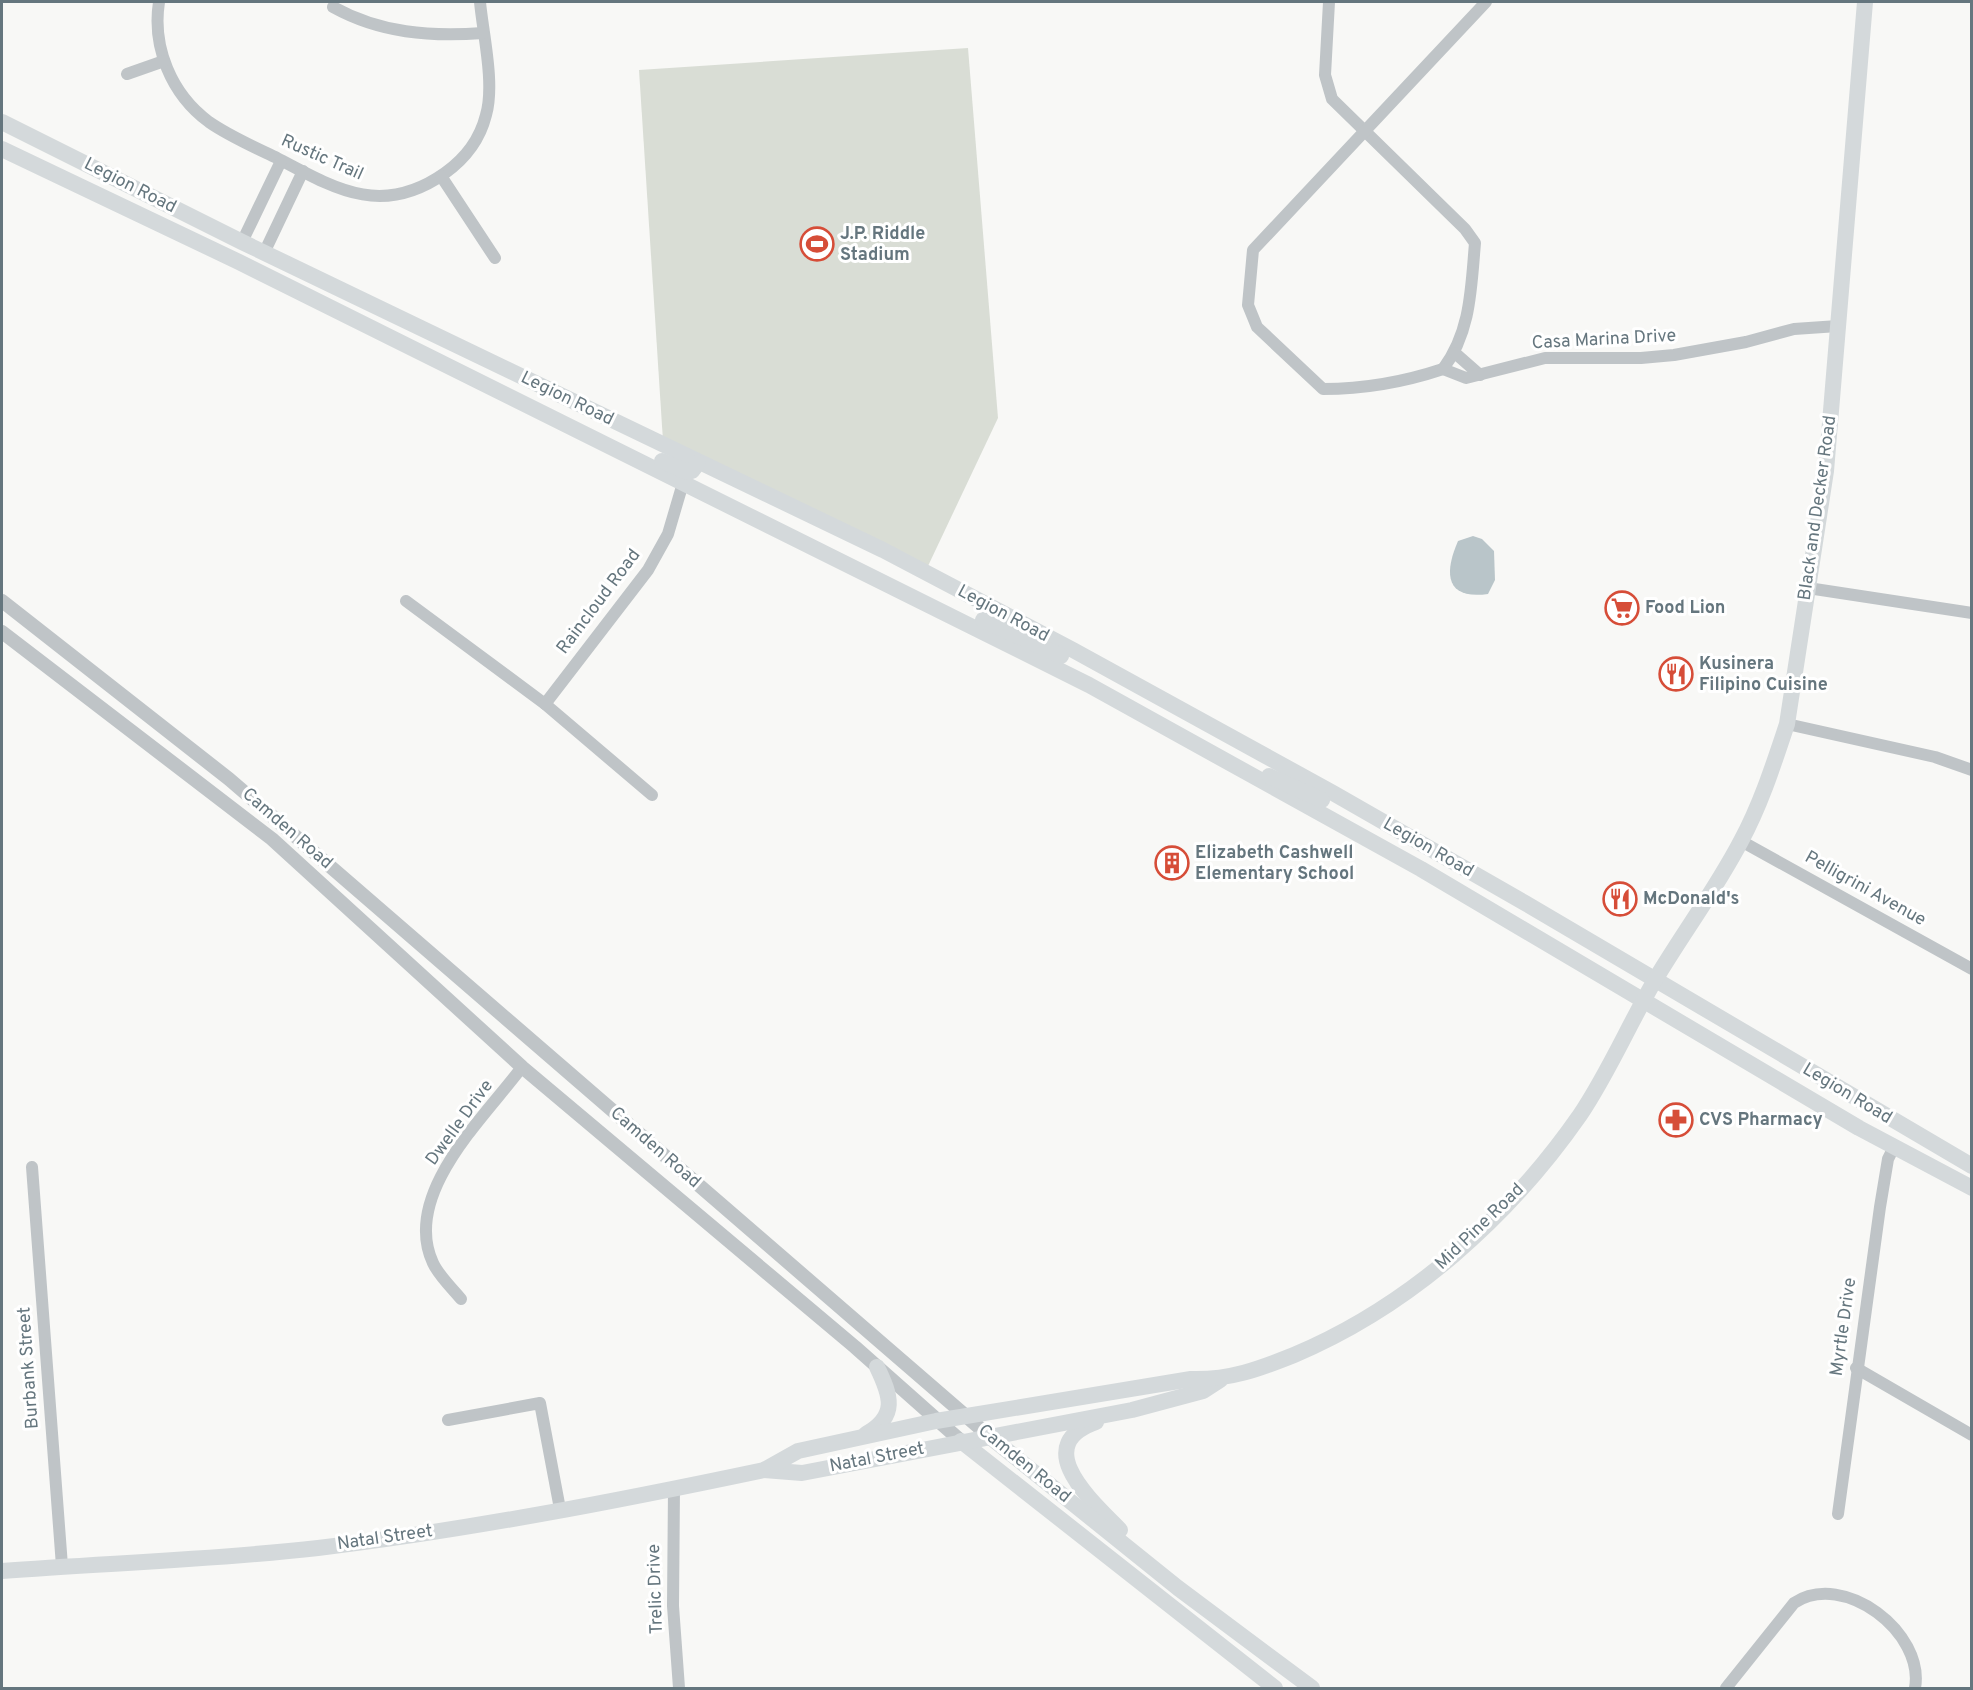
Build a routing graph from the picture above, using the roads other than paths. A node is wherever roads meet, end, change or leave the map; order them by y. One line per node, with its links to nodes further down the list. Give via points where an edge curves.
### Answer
1 (159, 2): 8 (street, Rustic Trail, via 157,27)
2 (480, 2): 7 (street, Rustic Trail)
3 (1329, 2): 11 (street, via 1326,75 1332,99)
4 (1486, 2): 11 (street)
5 (1865, 2): 21 (main road, Black and Decker Road)
6 (333, 7): 7 (street, via 369,24 395,30 452,35)
7 (483, 33): 15 (street, Rustic Trail, via 487,112 471,149)
8 (164, 61): 9 (street); 13 (street, Rustic Trail, via 184,98 207,120)
9 (127, 74)
10 (2, 122): 17 (main road, Legion Road)
11 (1365, 131): 23 (street, via 1475,243 1469,312); 25 (street, via 1253,250 1248,305 1257,327 1323,389 1350,389)
12 (2, 149): 16 (main road, Legion Road)
13 (281, 161): 14 (street, Rustic Trail); 17 (street)
14 (303, 171): 15 (street, Rustic Trail, via 344,191 378,198 410,192); 18 (street)
15 (441, 176): 19 (street)
16 (147, 219): 18 (main road, via 158,217 249,257 257,258); 20 (main road, Legion Road)
17 (242, 242): 18 (main road, Legion Road)
18 (264, 253): 22 (main road, Legion Road)
19 (495, 258)
20 (263, 275): 22 (main road, via 273,271 434,343); 28 (main road, Legion Road)
21 (1838, 326): 26 (street, Casa Marina Drive, via 1794,329 1674,355 1545,358); 32 (main road, Black and Decker Road, via 1826,471)
22 (451, 343): 29 (main road, Legion Road)
23 (1455, 353): 24 (street); 25 (street)
24 (1468, 363): 26 (street); 27 (street)
25 (1443, 369): 27 (street)
26 (1480, 375): 27 (street, Casa Marina Drive)
27 (1455, 376)
28 (529, 408): 29 (main road, via 551,409 687,472); 30 (main road, Legion Road)
29 (698, 463): 37 (main road, Legion Road, via 883,550)
30 (683, 483): 31 (main road, Legion Road); 39 (street, Raincloud Road, via 668,534 648,570)
31 (879, 581): 37 (main road, via 920,590 1066,659); 38 (main road, Legion Road)
32 (1808, 588): 35 (street); 40 (main road, Black and Decker Road)
33 (2, 601): 62 (street, Camden Road, via 229,779)
34 (406, 601): 39 (street)
35 (1971, 613)
36 (2, 633): 52 (street, Camden Road, via 272,839)
37 (1073, 650): 41 (main road, Legion Road)
38 (1074, 678): 41 (main road, via 1079,670 1086,669 1209,734); 43 (main road, Legion Road)
39 (545, 704): 44 (street)
40 (1787, 724): 42 (street, via 1935,757); 47 (main road, Black and Decker Road)
41 (1236, 740): 45 (main road, Legion Road)
42 (1971, 770)
43 (1251, 775): 45 (main road, via 1275,776 1336,807); 46 (main road, Legion Road)
44 (652, 795)
45 (1348, 802): 48 (main road, Legion Road)
46 (1340, 824): 48 (main road, via 1349,817 1439,864); 51 (main road, Legion Road)
47 (1741, 841): 49 (street, Pelligrini Avenue); 50 (main road, Black and Decker Road)
48 (1481, 878): 50 (main road, Legion Road)
49 (1971, 969)
50 (1655, 981): 51 (main road, Mid Pine Road); 54 (main road, Legion Road)
51 (1643, 1003): 53 (main road, Legion Road); 60 (main road, Mid Pine Road, via 1599,1085 1564,1137 1500,1211 1458,1251 1402,1295 1336,1335 1270,1365)
52 (522, 1067): 57 (street, Dwelle Drive, via 455,1154 424,1220 433,1263); 58 (street, Camden Road)
53 (1894, 1147): 56 (main road, Legion Road); 59 (street, Myrtle Drive, via 1888,1159)
54 (1971, 1166)
55 (32, 1167): 73 (street, Burbank Street)
56 (1971, 1188)
57 (461, 1299)
58 (877, 1367): 64 (street, Camden Road); 67 (main road, via 889,1399 887,1415 879,1426)
59 (1856, 1368): 65 (street); 72 (street, Myrtle Drive)
60 (1220, 1380): 61 (main road, Mid Pine Road, via 1203,1391); 62 (main road, Mid Pine Road, via 1191,1379)
61 (1132, 1410): 66 (main road, Mid Pine Road); 75 (main road, via 1084,1426 1074,1434 1067,1446 1070,1475)
62 (964, 1416): 64 (main road, Natal Street); 66 (street, Camden Road)
63 (448, 1420): 71 (street, via 540,1403)
64 (936, 1421): 67 (main road, Natal Street); 68 (street, Camden Road)
65 (1971, 1435)
66 (989, 1436): 68 (main road, Natal Street); 75 (main road, Camden Road)
67 (861, 1437): 69 (main road, Natal Street, via 798,1451)
68 (961, 1441): 69 (main road, Natal Street, via 802,1473); 77 (main road, Camden Road)
69 (764, 1470): 70 (main road, Natal Street)
70 (674, 1488): 71 (main road, Natal Street); 76 (street, Trelic Drive, via 673,1606)
71 (560, 1509): 73 (main road, Natal Street, via 317,1548)
72 (1838, 1514)
73 (63, 1566): 74 (main road, Natal Street)
74 (2, 1570)
75 (1178, 1588): 78 (main road, Camden Road)
76 (679, 1689)
77 (1275, 1689)
78 (1312, 1689)
79 (1726, 1689): 80 (street, via 1794,1603 1826,1592 1855,1598 1888,1623 1914,1664)
80 (1915, 1689)

